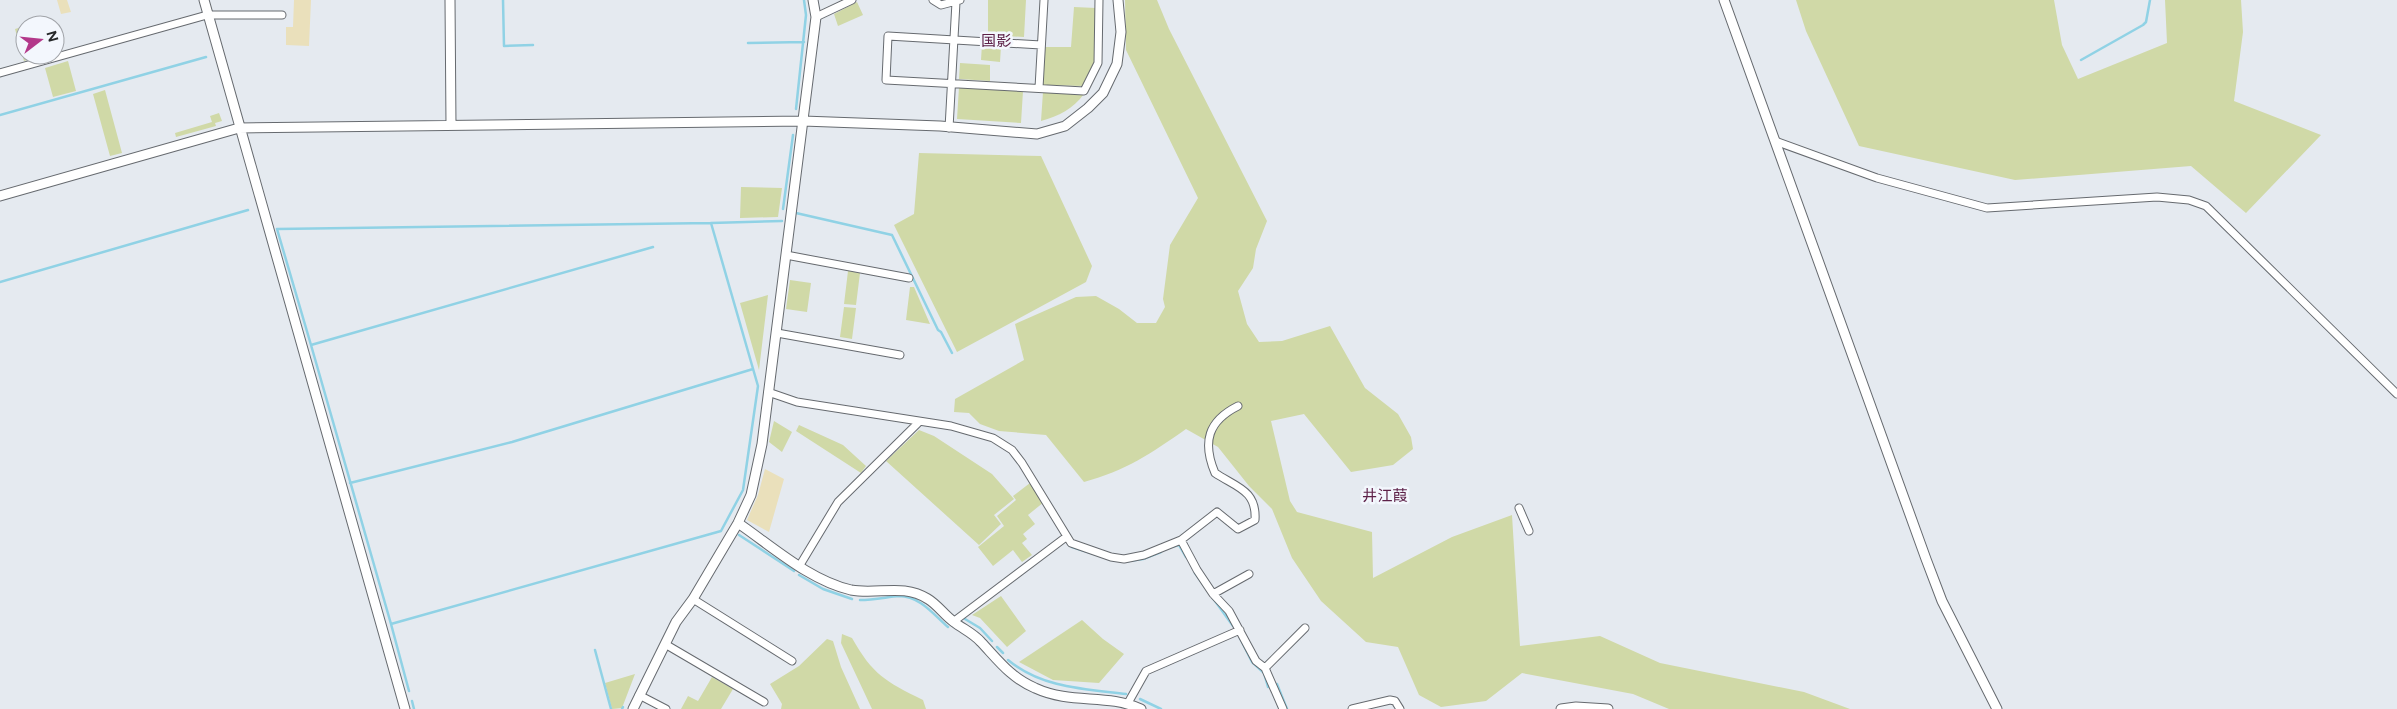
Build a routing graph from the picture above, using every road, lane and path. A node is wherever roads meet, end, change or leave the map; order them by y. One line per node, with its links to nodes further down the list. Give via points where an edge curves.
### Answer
1 (204, 0): 11 (street)
2 (450, 0): 20 (street)
3 (813, 0): 13 (street)
4 (852, 0): 13 (street)
5 (933, 0): 10 (street, via 941,5)
6 (1044, 0): 15 (street)
7 (1099, 0): 18 (street, via 1098,63 1084,91)
8 (1118, 0): 22 (street, via 1117,64 1103,93 1065,126 1037,134)
9 (1724, 0): 23 (street)
10 (958, 1): 14 (street)
11 (207, 15): 12 (street); 16 (street); 21 (street)
12 (282, 15)
13 (816, 17): 19 (street)
14 (954, 40): 15 (street); 17 (street); 17 (street, via 888,36 886,80)
15 (1041, 45): 18 (street)
16 (0, 73)
17 (952, 84): 18 (street); 22 (street)
18 (1039, 88)
19 (803, 121): 20 (street); 22 (street); 25 (street)
20 (451, 125): 21 (street)
21 (239, 128): 24 (street); 51 (street)
22 (948, 128)
23 (1776, 141): 30 (street, via 1877,178 1987,208 2158,197 2189,200 2206,206); 60 (street, via 1942,601)
24 (0, 196)
25 (786, 255): 26 (street); 27 (street)
26 (909, 278)
27 (777, 333): 28 (street); 29 (street)
28 (900, 355)
29 (768, 392): 32 (street, via 797,402); 34 (street, via 757,469 751,495)
30 (2397, 394)
31 (1238, 406): 37 (street, via 1222,414 1212,428 1208,447 1215,473 1251,498 1256,507 1255,520 1238,529 1217,512)
32 (918, 422): 36 (street, via 978,433 1012,450); 38 (street, via 838,502)
33 (1519, 508): 35 (street)
34 (738, 523): 38 (street); 41 (street)
35 (1529, 532)
36 (1066, 537): 37 (street, via 1071,543 1088,550 1124,559 1144,555); 42 (street)
37 (1181, 540): 40 (street)
38 (800, 565): 42 (street, via 819,579 852,590 912,591 930,600)
39 (1249, 574): 40 (street)
40 (1213, 594): 44 (street, via 1229,611)
41 (693, 598): 45 (street); 46 (street)
42 (953, 622): 50 (street, via 980,640 1011,674 1034,688 1074,700)
43 (1305, 628): 47 (street)
44 (1240, 630): 47 (street, via 1256,661); 50 (street, via 1146,671)
45 (665, 644): 48 (street); 49 (street)
46 (792, 661)
47 (1265, 668): 55 (street)
48 (639, 694): 52 (street); 53 (street)
49 (764, 702)
50 (1128, 703): 54 (street)
51 (405, 709)
52 (633, 709)
53 (666, 709)
54 (1141, 709)
55 (1283, 709)
56 (1352, 709): 57 (street, via 1390,700 1395,701)
57 (1400, 709)
58 (1560, 709): 59 (street)
59 (1608, 709)
60 (1996, 709)

